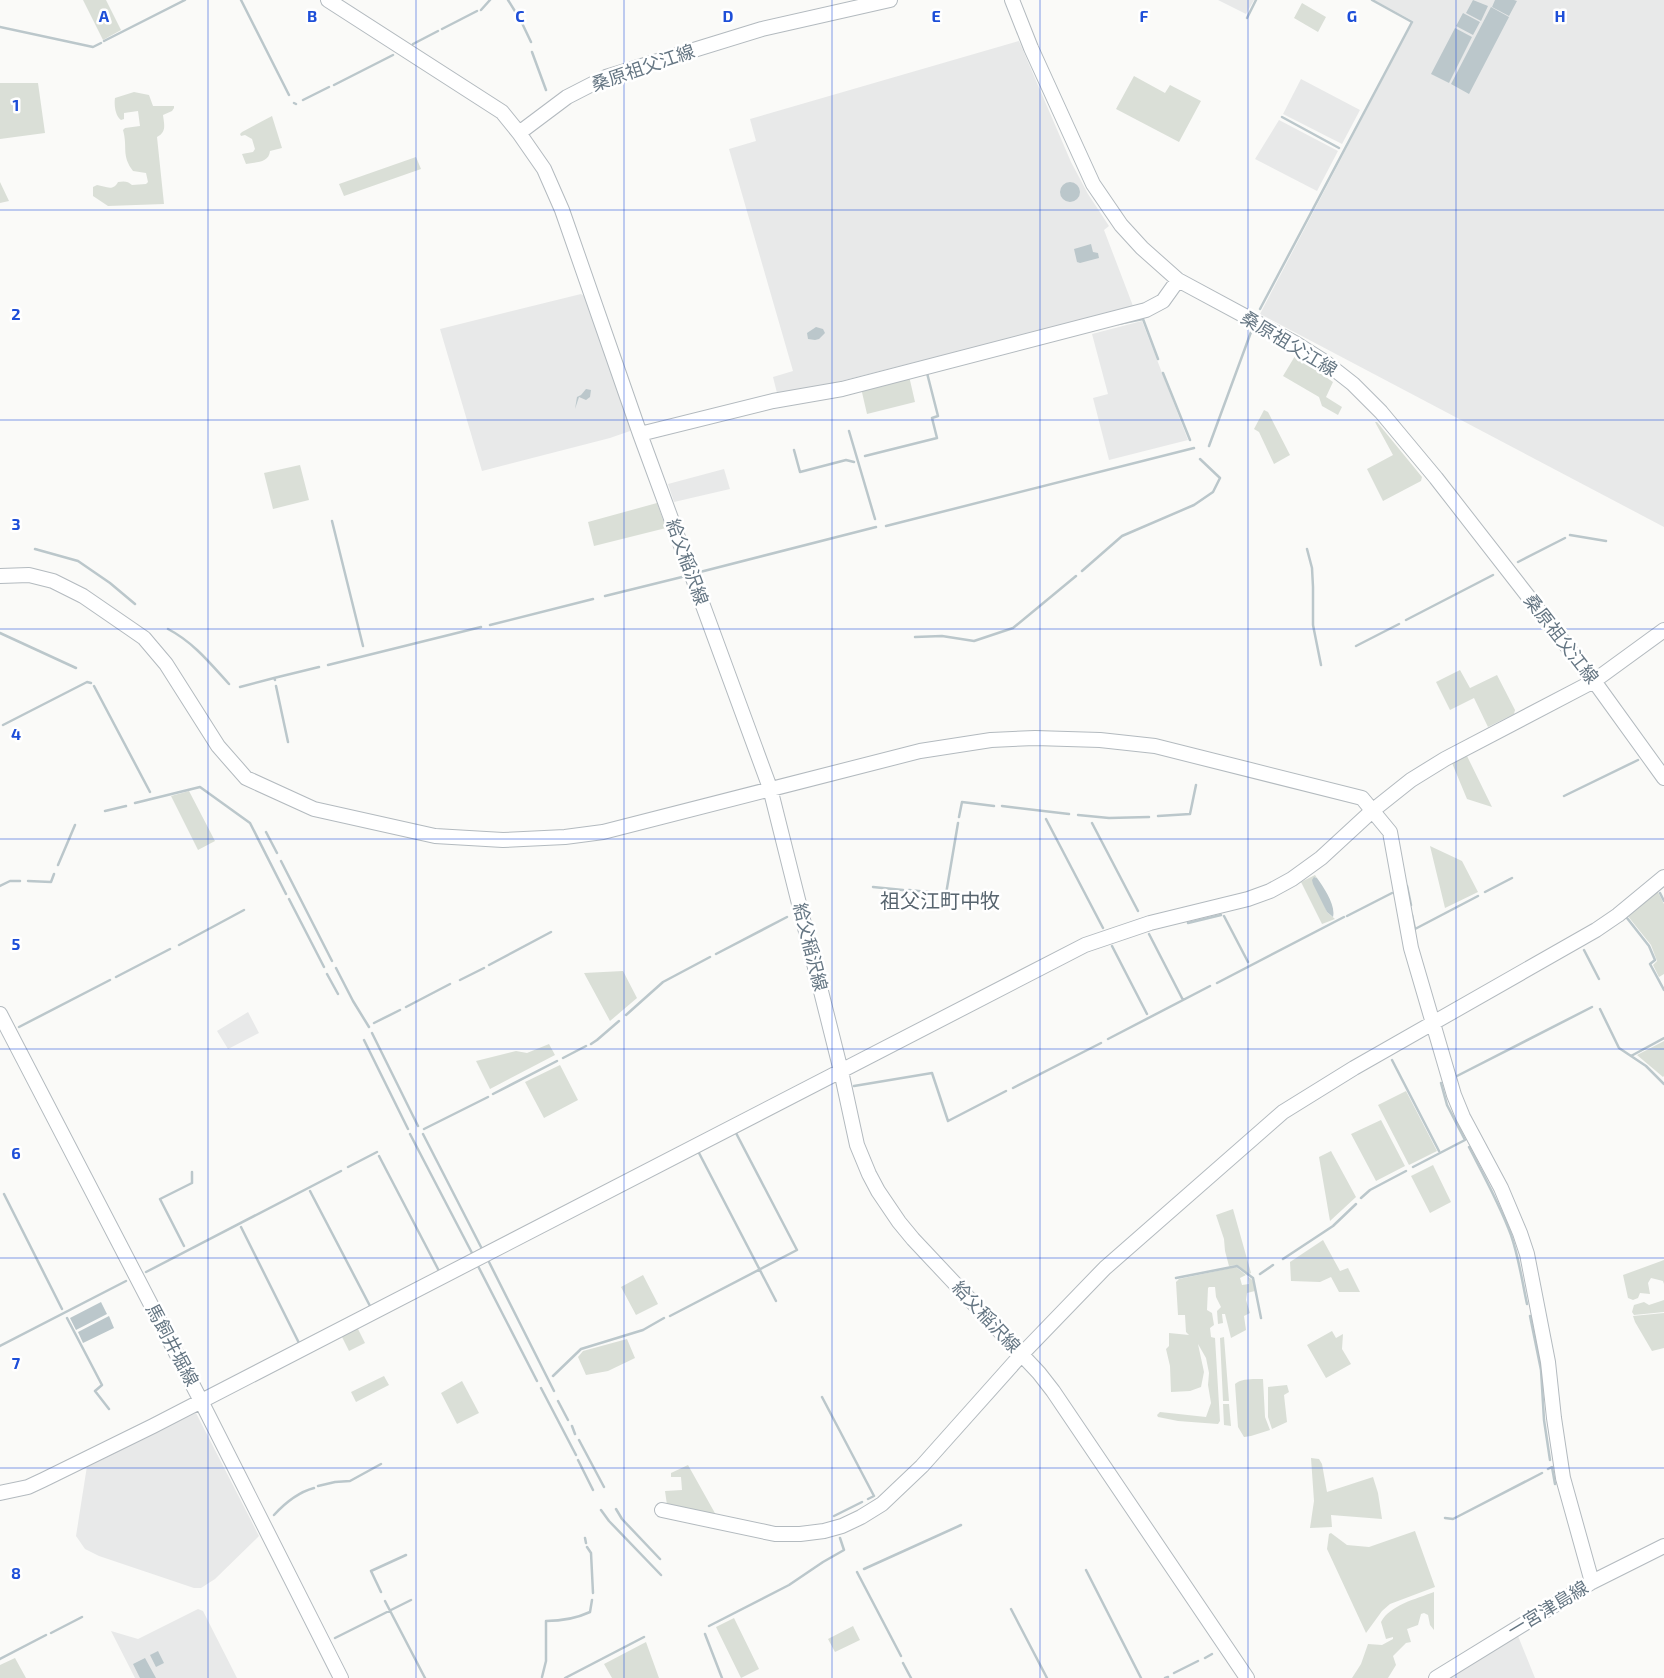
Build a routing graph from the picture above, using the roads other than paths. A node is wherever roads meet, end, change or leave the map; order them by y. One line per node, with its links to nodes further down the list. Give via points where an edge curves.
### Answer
1 (328, 0): 4 (street, via 502,112)
2 (890, 0): 4 (street, 桑原祖父江線, via 762,29 606,78 567,97)
3 (1012, 0): 5 (street, 桑原祖父江線, via 1093,184 1129,234)
4 (519, 133): 6 (street, 給父稲沢線, via 544,169 562,210)
5 (1178, 280): 6 (street, via 1163,301 1146,310 842,388 772,401); 9 (street, 桑原祖父江線, via 1295,343 1353,384 1436,478)
6 (640, 434): 11 (street, 給父稲沢線)
7 (0, 576): 11 (street, via 30,575 53,580 83,596 144,638 166,664 218,746 246,778 314,809 435,836 503,840 603,832)
8 (1664, 630): 9 (street)
9 (1594, 681): 10 (street, 桑原祖父江線); 12 (street, via 1445,759 1411,780)
10 (1664, 778)
11 (770, 788): 12 (street, via 943,746 991,740 1069,738 1155,746 1362,798); 16 (street, 給父稲沢線)
12 (1372, 811): 15 (street, via 1390,832 1411,948); 16 (street, via 1321,858 1270,891 1248,900 1129,928 1085,945)
13 (1664, 876): 15 (street, via 1596,930)
14 (0, 1014): 18 (street, 馬飼井堀線)
15 (1433, 1024): 17 (street, via 1283,1112 1110,1263); 22 (street, via 1454,1095 1501,1188 1527,1254 1548,1362 1563,1478)
16 (841, 1071): 17 (street, 給父稲沢線, via 857,1145 878,1191 913,1239); 18 (street)
17 (1021, 1355): 20 (street, via 963,1421 882,1504 842,1526 816,1532 775,1534); 24 (street, 給父稲沢線, via 1053,1391)
18 (201, 1401): 19 (street, via 28,1487); 23 (street, 馬飼井堀線)
19 (0, 1493)
20 (662, 1510)
21 (1664, 1546): 22 (street, 一宮津島線)
22 (1592, 1582): 25 (street, 一宮津島線)
23 (341, 1678)
24 (1247, 1678)
25 (1436, 1678)

